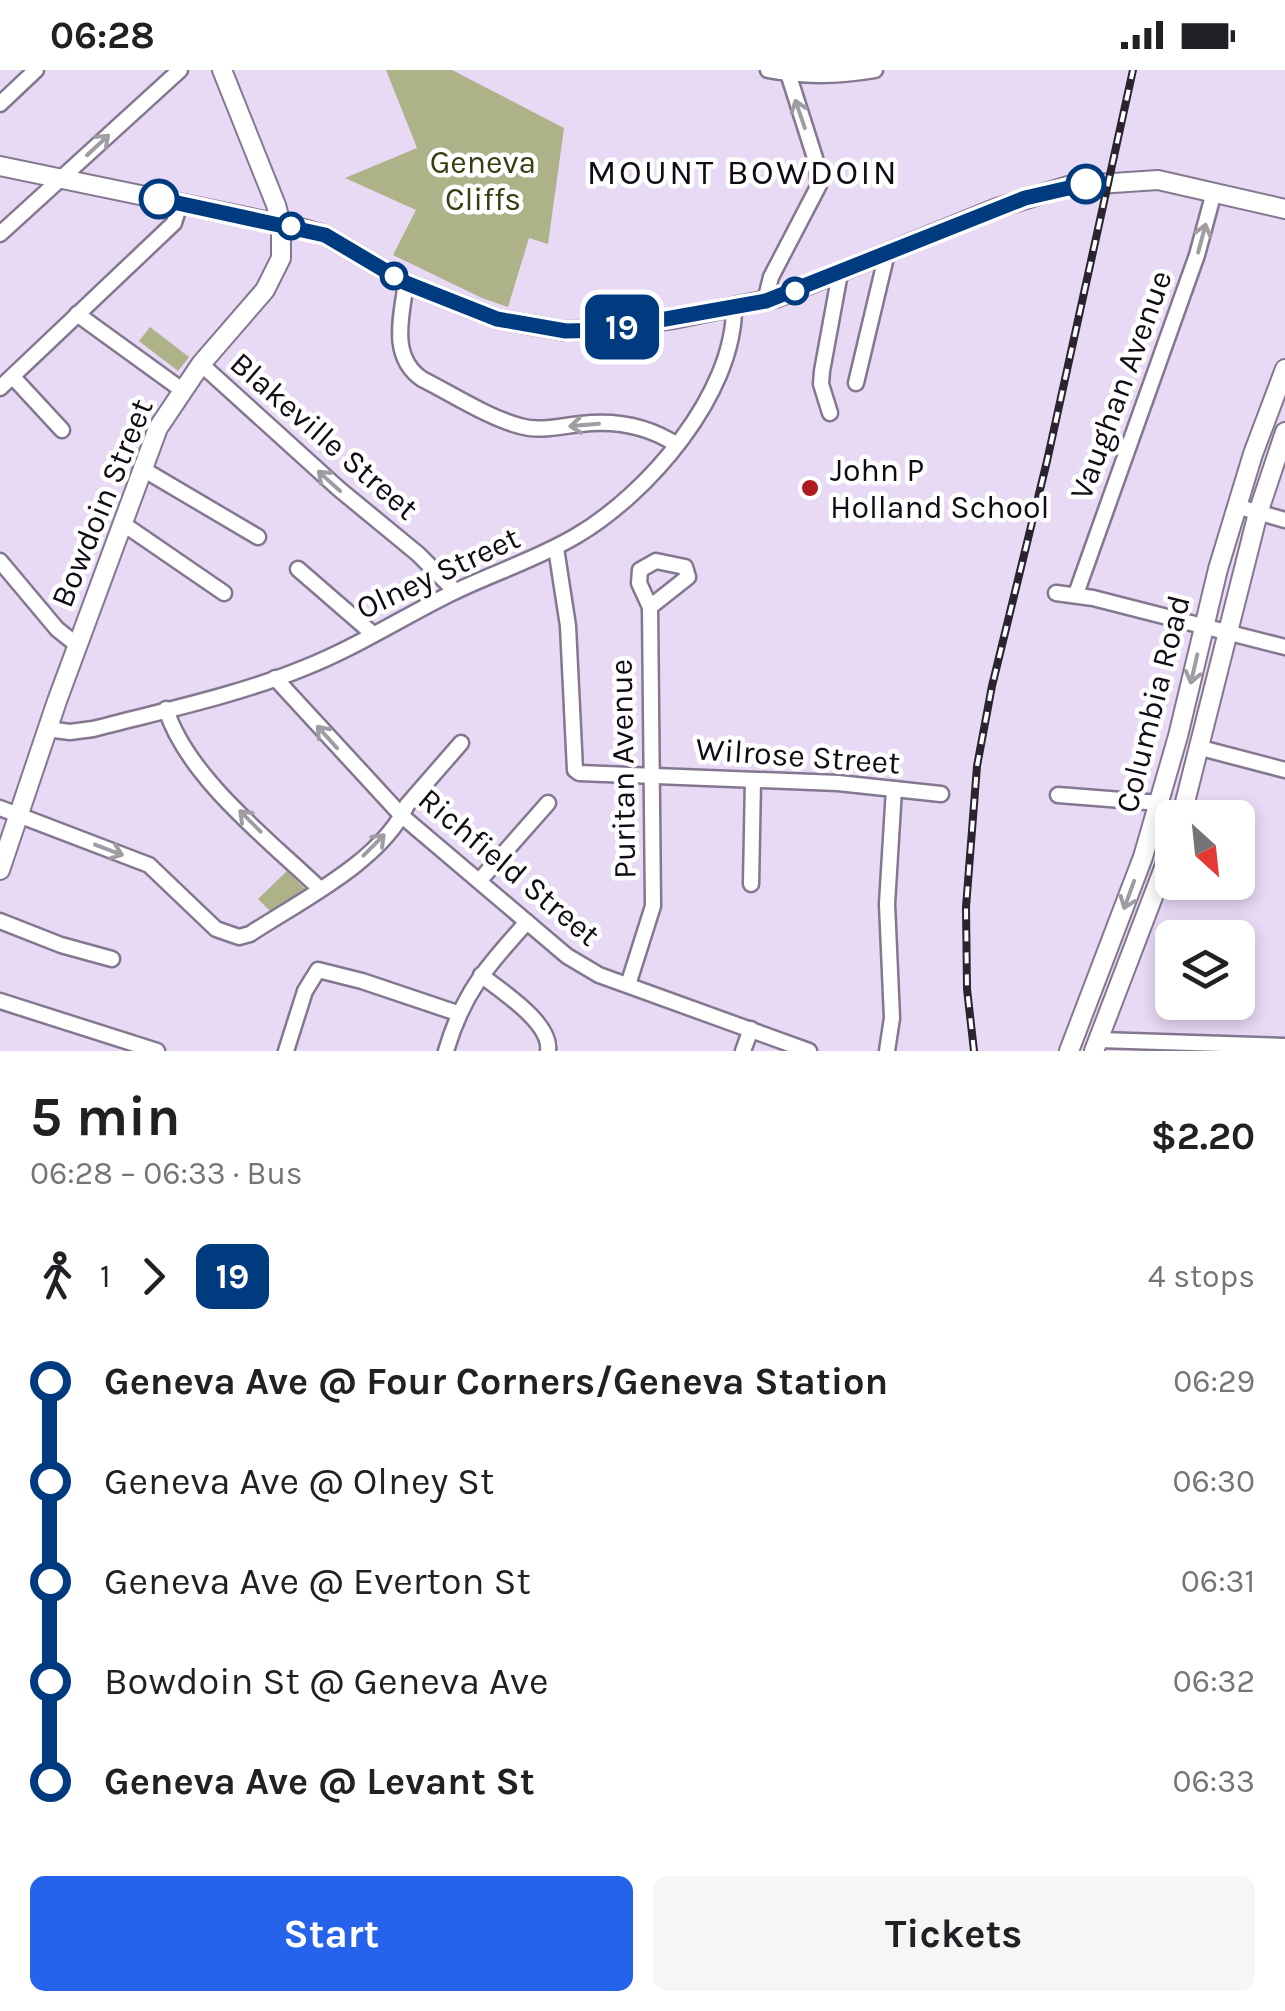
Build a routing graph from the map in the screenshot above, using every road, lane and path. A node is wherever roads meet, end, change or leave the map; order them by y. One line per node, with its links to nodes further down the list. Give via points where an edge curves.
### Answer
1 (36, 70): 7 (street)
2 (180, 70): 9 (street, one-way to 2)
3 (222, 70): 13 (main road, Bowdoin Street)
4 (768, 70): 6 (street)
5 (875, 70): 6 (street)
6 (788, 72): 18 (street, one-way to 6, via 771,278 819,185)
7 (0, 104)
8 (0, 166): 9 (main road)
9 (62, 179): 11 (main road); 14 (street)
10 (1214, 192): 12 (main road); 15 (main road, via 1158,180 1068,186); 43 (street, Vaughan Avenue, one-way to 10)
11 (180, 203): 13 (main road); 20 (street, via 174,223)
12 (1285, 209)
13 (281, 224): 17 (main road, via 325,235); 21 (main road, Bowdoin Street, via 280,258 265,290)
14 (0, 234)
15 (887, 253): 16 (main road); 24 (street)
16 (840, 274): 18 (main road); 27 (street, via 821,384)
17 (406, 283): 19 (main road, via 497,319 566,331); 30 (street, one-way to 17, via 628,425 518,426 422,380 403,357)
18 (766, 301): 19 (main road)
19 (734, 308): 30 (street, Olney Street, via 734,330 717,378)
20 (77, 314): 23 (street); 26 (street)
21 (201, 364): 26 (main road, Bowdoin Street); 41 (street, Blakeville Street, one-way to 21)
22 (1285, 369): 32 (main road, Columbia Road)
23 (13, 376): 25 (street); 28 (street)
24 (856, 383)
25 (0, 388)
26 (182, 390): 31 (main road, Bowdoin Street)
27 (830, 413)
28 (62, 430)
29 (1285, 432): 33 (main road, Columbia Road)
30 (677, 444): 37 (street, Olney Street, via 619,505)
31 (141, 468): 35 (main road, Bowdoin Street); 36 (street)
32 (1236, 506): 33 (street); 45 (main road, Columbia Road)
33 (1258, 513): 34 (street); 46 (main road, Columbia Road)
34 (1285, 520)
35 (122, 523): 40 (street); 48 (main road, Bowdoin Street)
36 (258, 537)
37 (556, 548): 41 (street, Olney Street); 56 (street, Wilrose Street, via 568,626 575,770)
38 (0, 561): 48 (street)
39 (298, 568): 47 (street)
40 (224, 592)
41 (455, 592): 47 (street, Olney Street)
42 (1056, 593): 43 (street)
43 (1076, 594): 45 (street)
44 (650, 607): 56 (street, Puritan Avenue)
45 (1204, 626): 46 (street); 61 (main road, Columbia Road, one-way to 61)
46 (1230, 633): 49 (street); 54 (main road, Columbia Road)
47 (373, 634): 50 (street, Olney Street)
48 (77, 645): 52 (main road, Bowdoin Street)
49 (1285, 647)
50 (275, 678): 51 (street, Olney Street); 66 (street, Richfield Street, one-way to 50)
51 (166, 709): 52 (street, Olney Street, via 83,731); 71 (street, one-way to 51, via 203,774 178,741)
52 (47, 728): 65 (main road, Bowdoin Street)
53 (461, 742): 66 (street)
54 (1201, 748): 55 (street); 62 (main road, Columbia Road)
55 (1285, 770)
56 (652, 775): 57 (street, Wilrose Street); 77 (street, Puritan Avenue, via 653,906)
57 (753, 780): 58 (street, Wilrose Street); 70 (street)
58 (894, 790): 59 (street, Wilrose Street); 89 (street)
59 (942, 794)
60 (1058, 795): 64 (street)
61 (1161, 800)
62 (1185, 800)
63 (548, 803): 69 (street)
64 (1155, 803)
65 (9, 812): 68 (main road, Bowdoin Street); 71 (street, one-way to 71, via 149,864 228,936 250,934)
66 (402, 816): 69 (street, Richfield Street); 71 (street, one-way to 66)
67 (1155, 818): 90 (main road, Columbia Road, one-way to 90)
68 (0, 870)
69 (480, 880): 74 (street, Richfield Street)
70 (751, 884)
71 (320, 890)
72 (1155, 891): 81 (main road, Columbia Road)
73 (0, 921): 75 (street)
74 (527, 922): 76 (street); 77 (street, Richfield Street, via 583,966)
75 (112, 959)
76 (481, 975): 79 (street); 86 (street, via 539,1024)
77 (628, 986): 80 (street, Richfield Street)
78 (0, 1000): 83 (street)
79 (457, 1013): 84 (street, via 318,970); 85 (street)
80 (751, 1030): 87 (street); 88 (street, Richfield Street)
81 (1096, 1045): 82 (street)
82 (1285, 1046)
83 (150, 1050)
84 (286, 1051)
85 (446, 1051)
86 (548, 1051)
87 (743, 1051)
88 (809, 1051)
89 (887, 1051)
90 (1069, 1051)

